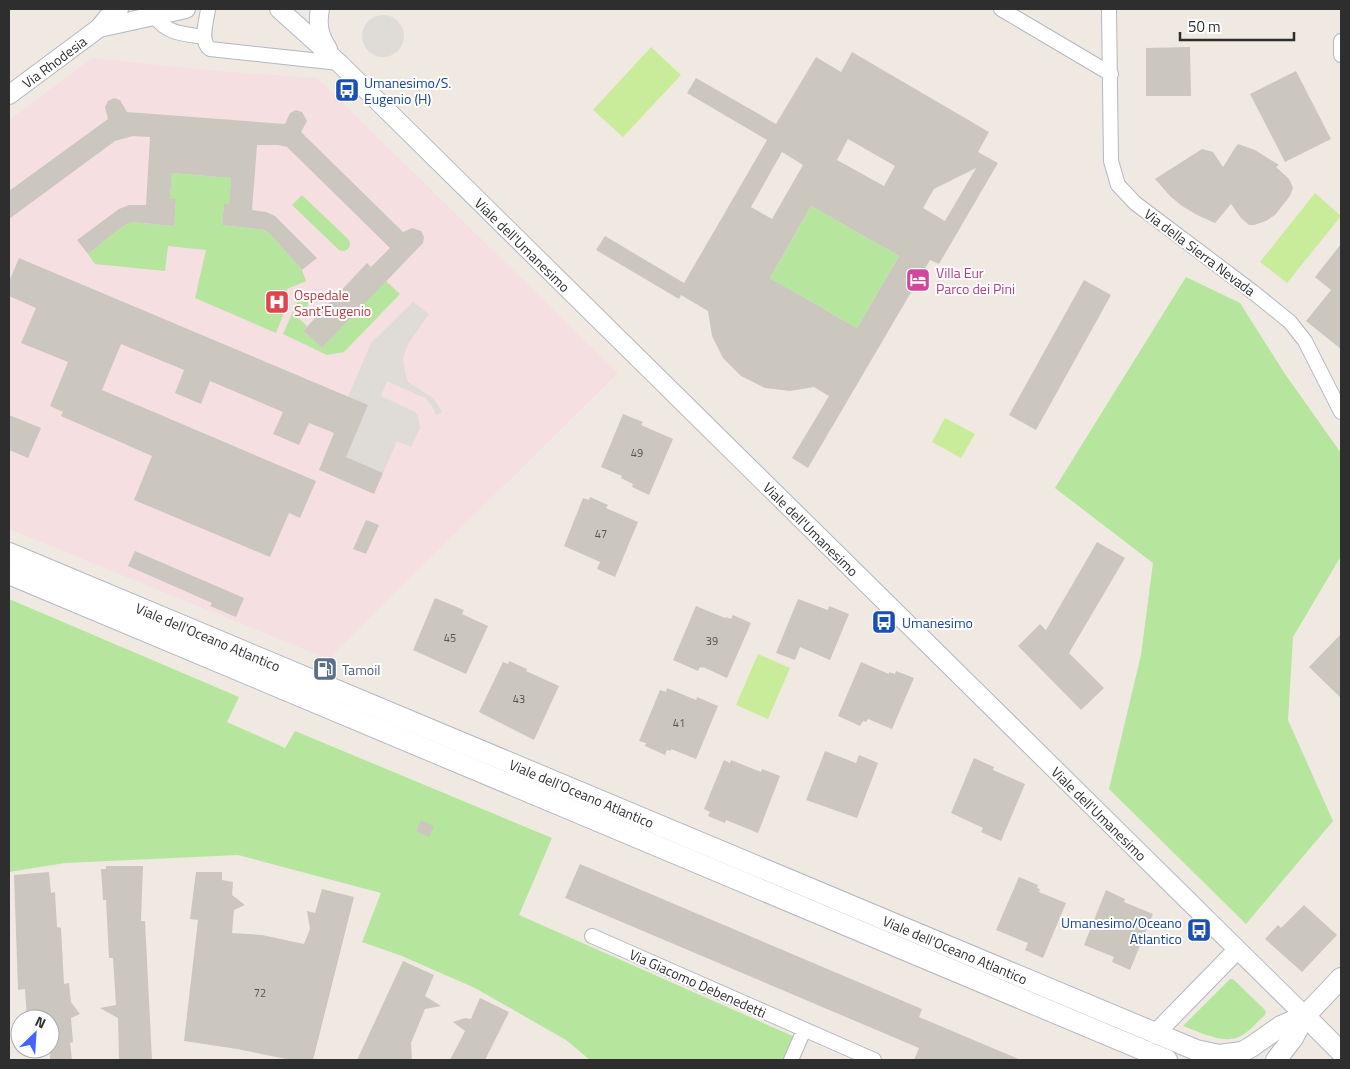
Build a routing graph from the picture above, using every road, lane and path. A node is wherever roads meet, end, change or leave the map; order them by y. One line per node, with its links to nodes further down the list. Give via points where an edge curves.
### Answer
1 (119, 9): 9 (street, Via Rhodesia)
2 (186, 9): 8 (street)
3 (208, 9): 10 (street)
4 (279, 9): 13 (street, Viale dell'Umanesimo)
5 (320, 9): 13 (street, via 321,38)
6 (1001, 9): 14 (street)
7 (1109, 9): 14 (street, Via della Sierra Nevada)
8 (154, 13): 9 (street); 10 (street, via 162,26 169,30)
9 (99, 28): 15 (street, Via Rhodesia)
10 (204, 37): 13 (street, via 206,47 214,51)
11 (1341, 42): 12 (street)
12 (1341, 55)
13 (339, 63): 20 (street, Viale dell'Umanesimo)
14 (1111, 74): 16 (street, Via della Sierra Nevada, via 1112,161 1121,188 1135,203 1290,322 1308,347)
15 (9, 95)
16 (1341, 412)
17 (9, 552): 24 (main road, Viale dell'Oceano Atlantico)
18 (9, 574): 26 (main road, Viale dell'Oceano Atlantico)
19 (592, 936): 23 (street, Via Giacomo Debenedetti)
20 (1237, 950): 22 (street, Viale dell'Umanesimo); 24 (street)
21 (1341, 978): 22 (main road)
22 (1305, 1016): 24 (main road, Viale dell'Oceano Atlantico, via 1281,1026 1246,1050 1226,1056 1196,1050); 25 (main road, Viale dell'Umanesimo); 29 (main road)
23 (804, 1030): 27 (street); 28 (street, Via Giacomo Debenedetti)
24 (1155, 1034)
25 (1341, 1052)
26 (1158, 1057)
27 (791, 1060)
28 (874, 1060)
29 (1276, 1060)

